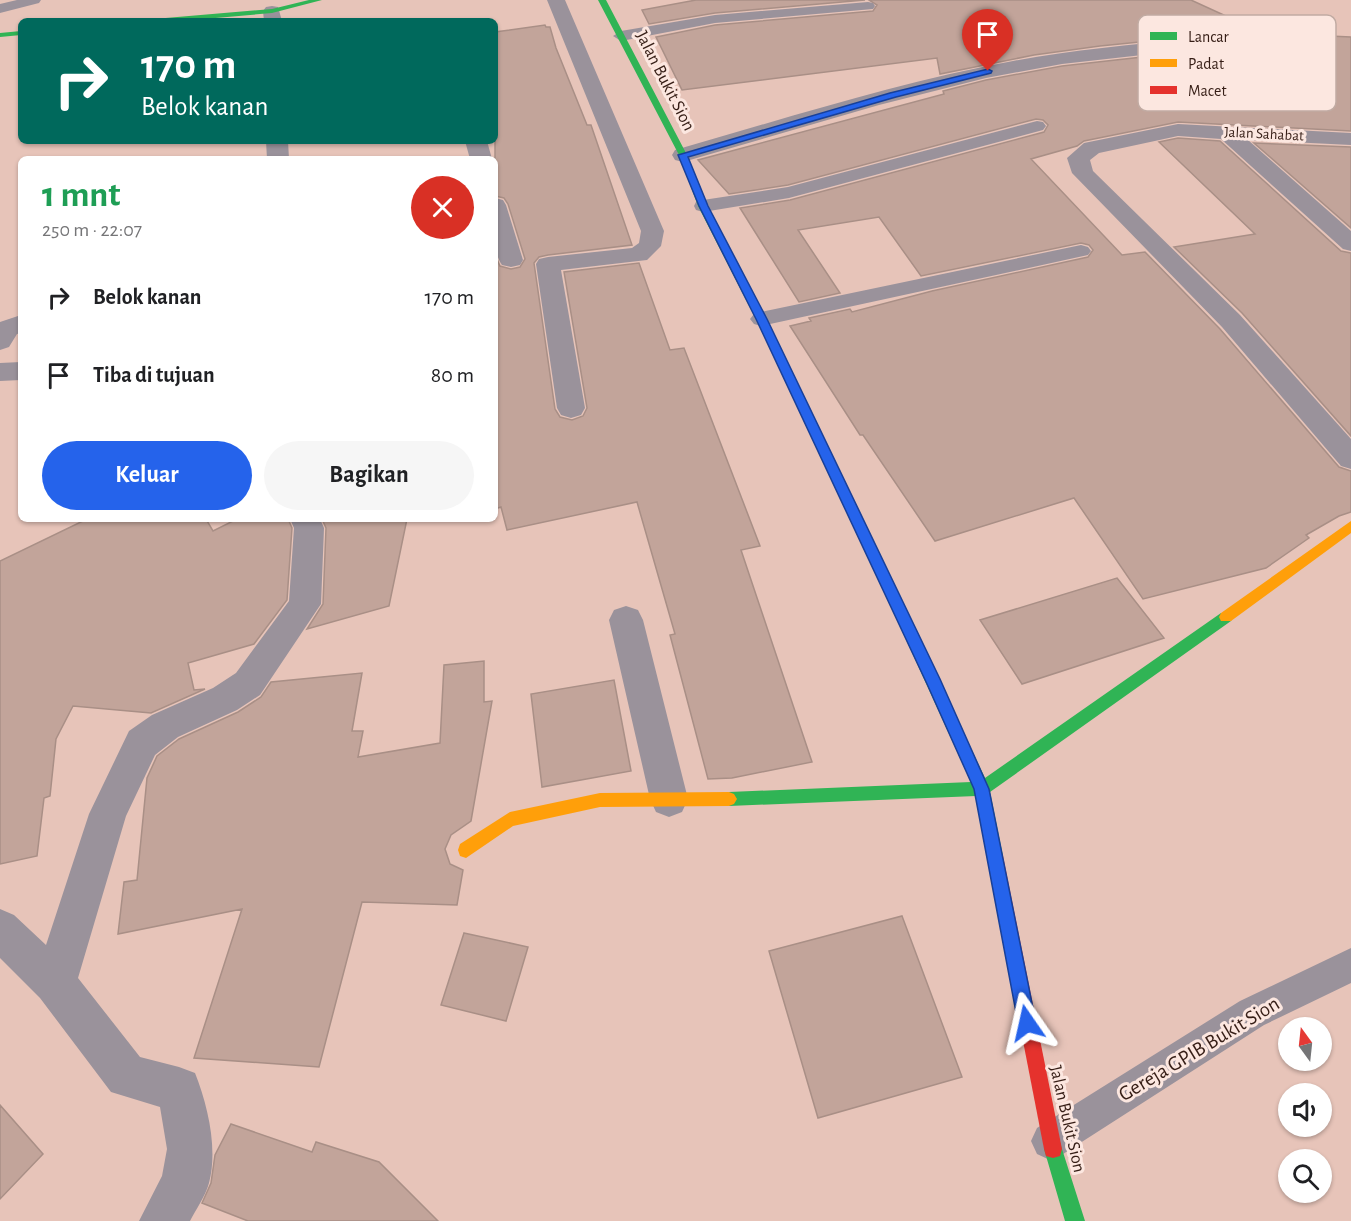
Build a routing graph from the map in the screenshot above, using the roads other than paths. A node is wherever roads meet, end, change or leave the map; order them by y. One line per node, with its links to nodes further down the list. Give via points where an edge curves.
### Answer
1 (34, 0): 6 (lane)
2 (318, 0): 7 (street)
3 (556, 0): 22 (street, via 652,225 654,239 649,249 638,255)
4 (602, 0): 11 (street, Jalan Bukit Sion)
5 (868, 6): 11 (lane, via 715,19)
6 (0, 9)
7 (272, 16): 8 (street)
8 (225, 18)
9 (18, 33): 10 (street)
10 (0, 34)
11 (621, 36): 16 (street, Jalan Bukit Sion)
12 (1138, 50): 16 (street, via 988,71)
13 (1037, 126): 17 (lane, via 789,192)
14 (1225, 131): 15 (street, Jalan Sahabat); 19 (street); 29 (street, Jalan Sahabat, via 1178,130 1092,148 1078,158 1083,173 1231,321)
15 (1351, 139)
16 (683, 155): 17 (street, Jalan Bukit Sion)
17 (704, 206): 23 (street, Jalan Bukit Sion)
18 (498, 226): 21 (street)
19 (1351, 244)
20 (1081, 251): 23 (lane)
21 (503, 261): 22 (street)
22 (548, 264): 28 (street)
23 (761, 319): 33 (street, Jalan Bukit Sion)
24 (18, 323): 25 (street, via 8,328)
25 (0, 341)
26 (18, 371): 27 (street)
27 (0, 372)
28 (571, 408)
29 (1351, 458)
30 (306, 522): 38 (street, via 305,604 248,684 165,726 142,743 108,814)
31 (1351, 526): 33 (street)
32 (626, 620): 34 (street)
33 (981, 789): 34 (street); 39 (street, Jalan Bukit Sion)
34 (669, 799): 35 (street, via 600,800 510,819)
35 (466, 850)
36 (0, 929): 38 (street)
37 (1351, 965): 39 (lane, Gereja GPIB Bukit Sion, via 1252,1013)
38 (55, 983): 41 (street, via 127,1076 179,1089 190,1149 185,1183)
39 (1050, 1141): 40 (street, Jalan Bukit Sion)
40 (1066, 1216)
41 (163, 1221)

